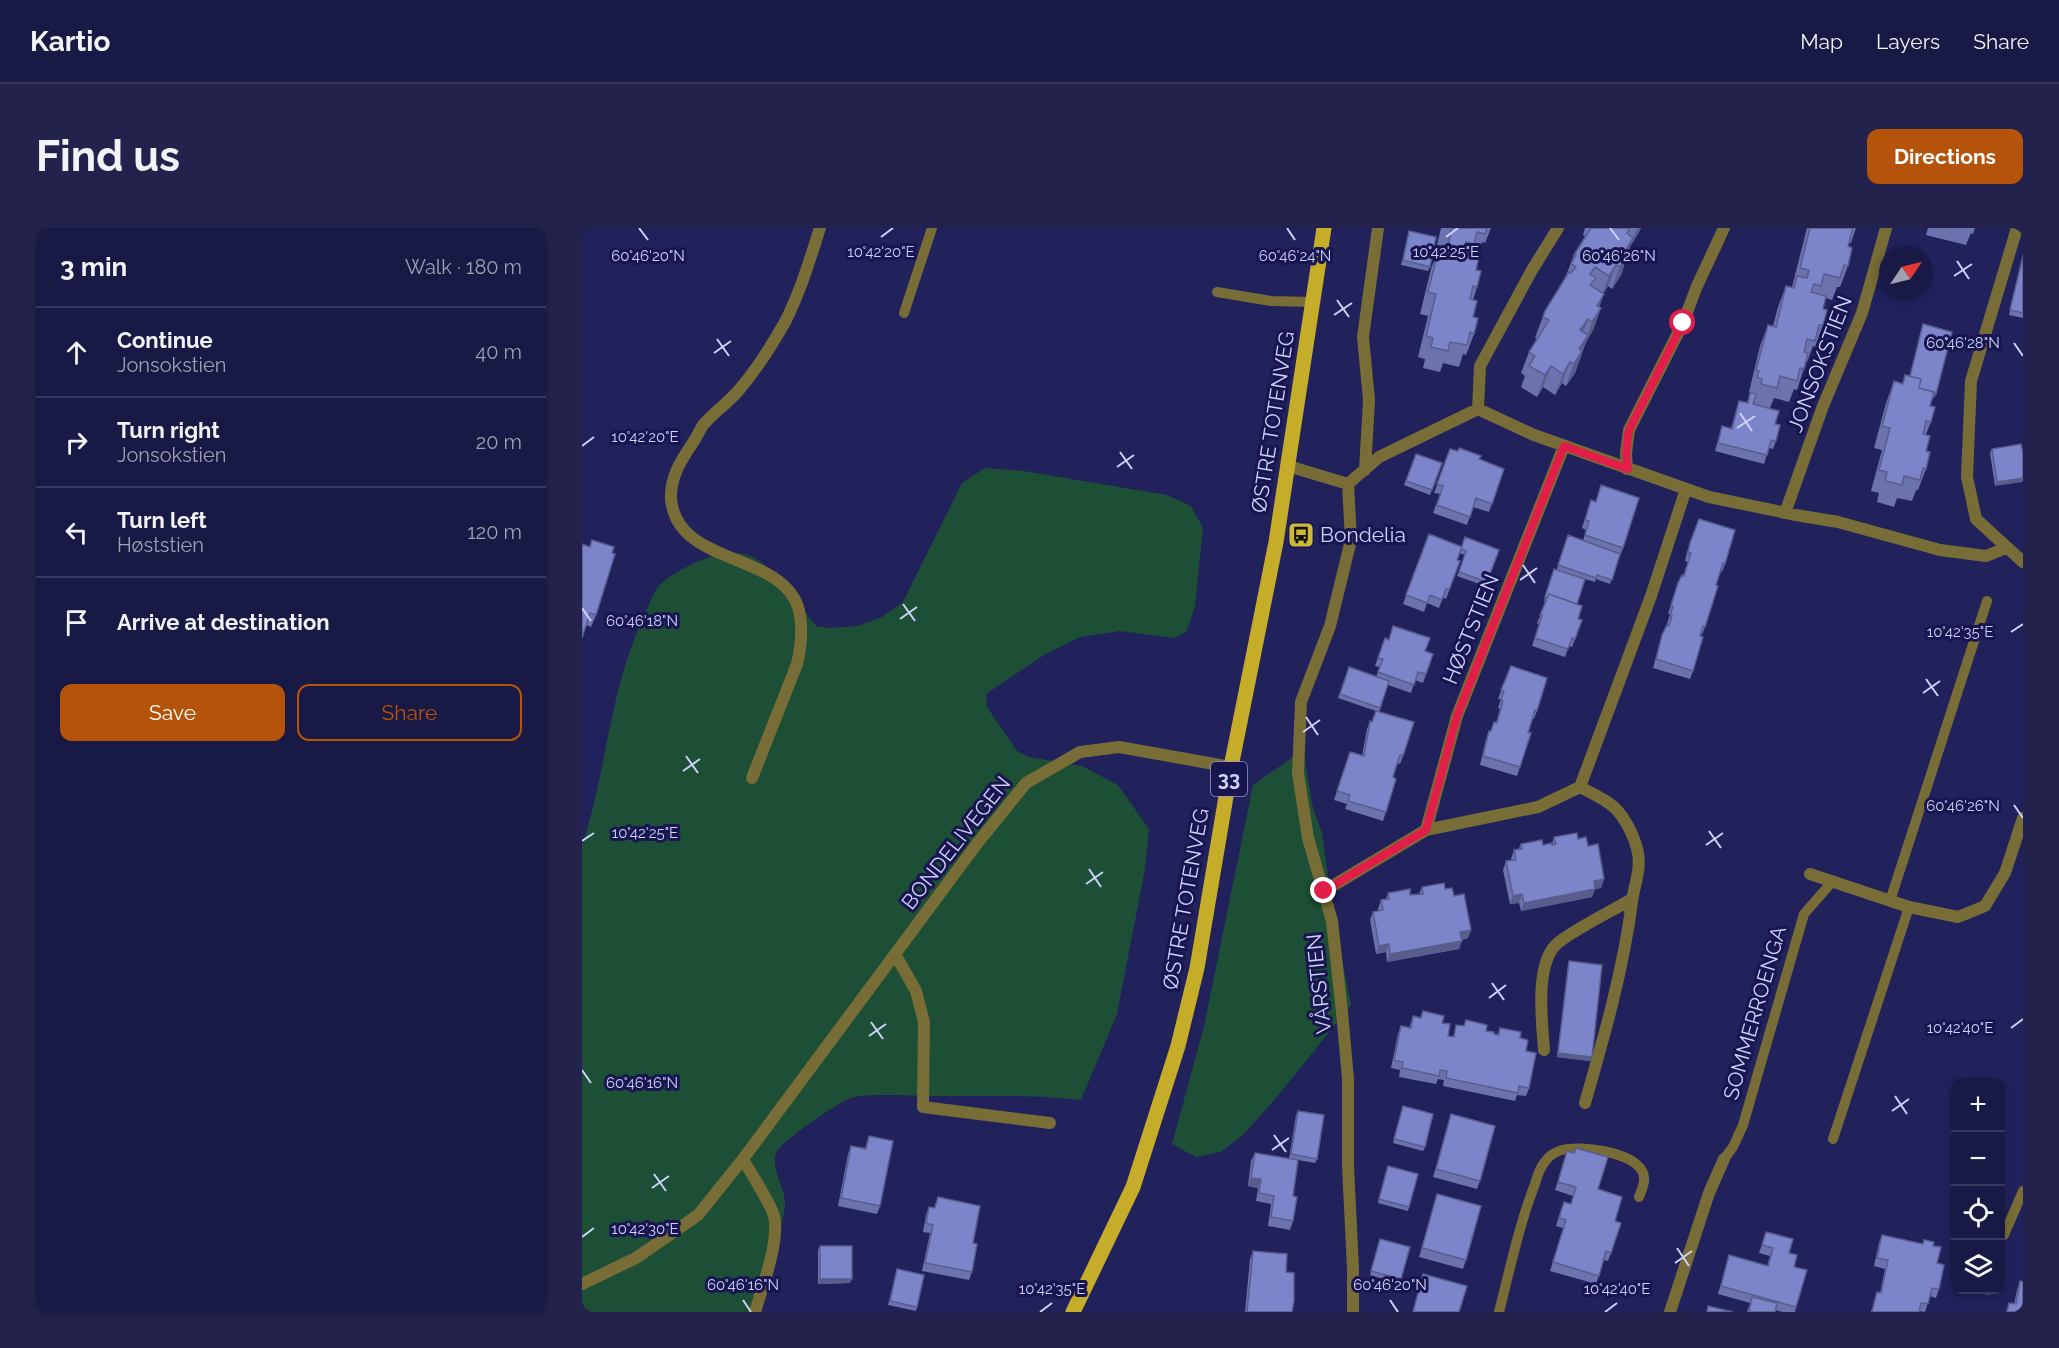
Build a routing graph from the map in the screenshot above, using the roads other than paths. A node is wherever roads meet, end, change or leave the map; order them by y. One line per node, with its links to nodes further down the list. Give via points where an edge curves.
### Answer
1 (820, 228): 24 (street, via 785,321 739,391 702,426 673,479 671,498 687,535 776,579 798,608 801,623 797,664)
2 (932, 228): 11 (lane)
3 (1324, 228): 10 (main road, ØSTRE TOTENVEG / 33)
4 (1378, 228): 16 (street, via 1363,337 1369,400)
5 (1558, 228): 12 (street, via 1480,366)
6 (1724, 228): 15 (street, via 1683,323 1629,430)
7 (1886, 228): 19 (street, JONSOKSTIEN, via 1862,313)
8 (2017, 228): 20 (street, via 1971,381 1967,477 1976,519)
9 (1217, 292): 10 (lane, via 1271,301)
10 (1312, 302): 14 (main road, ØSTRE TOTENVEG / 33)
11 (904, 313)
12 (1478, 409): 13 (street); 16 (street, via 1379,458)
13 (1564, 446): 15 (street); 27 (street, HØSTSTIEN, via 1457,716)
14 (1288, 466): 17 (street); 23 (main road, ØSTRE TOTENVEG / 33)
15 (1628, 469): 18 (street)
16 (1365, 470): 17 (street)
17 (1348, 484): 30 (street, VÅRSTIEN, via 1351,540 1330,626 1301,702 1298,773 1308,838)
18 (1686, 489): 19 (street); 25 (street)
19 (1785, 513): 20 (street, via 1838,522 1941,550 1986,556)
20 (2006, 548): 21 (street)
21 (2023, 562)
22 (1987, 601): 32 (lane)
23 (1231, 767): 34 (street, BONDELIVEGEN, via 1119,747 1080,752 1026,783); 46 (main road, ØSTRE TOTENVEG / 33, via 1197,968 1178,1046 1133,1187)
24 (753, 778)
25 (1580, 787): 27 (street, via 1538,807); 31 (street, via 1615,807 1629,829 1638,852 1639,875)
26 (2023, 818): 33 (street, via 2004,873 1985,906 1958,917)
27 (1426, 830): 30 (street)
28 (1810, 874): 29 (street)
29 (1832, 882): 32 (street); 40 (lane, SOMMERROENGA, via 1804,914 1743,1125)
30 (1324, 891): 47 (street, VÅRSTIEN, via 1332,921 1348,1079)
31 (1632, 899): 35 (street, via 1557,943 1544,966); 36 (street, via 1629,934)
32 (1890, 901): 33 (street)
33 (1909, 907): 38 (lane)
34 (895, 954): 37 (street, via 916,992 924,1022 923,1107); 39 (street, BONDELIVEGEN)
35 (1544, 1050)
36 (1585, 1103)
37 (1050, 1123)
38 (1833, 1139)
39 (743, 1159): 44 (street, BONDELIVEGEN, via 698,1215 636,1258); 45 (street, via 774,1215 768,1269)
40 (1724, 1160): 49 (street, via 1709,1193)
41 (2023, 1191): 43 (lane)
42 (1639, 1197): 48 (lane, via 1645,1180 1634,1161 1586,1149 1554,1153 1542,1165 1531,1194)
43 (2005, 1233)
44 (582, 1284)
45 (755, 1312)
46 (1073, 1312)
47 (1353, 1312)
48 (1499, 1312)
49 (1670, 1312)

